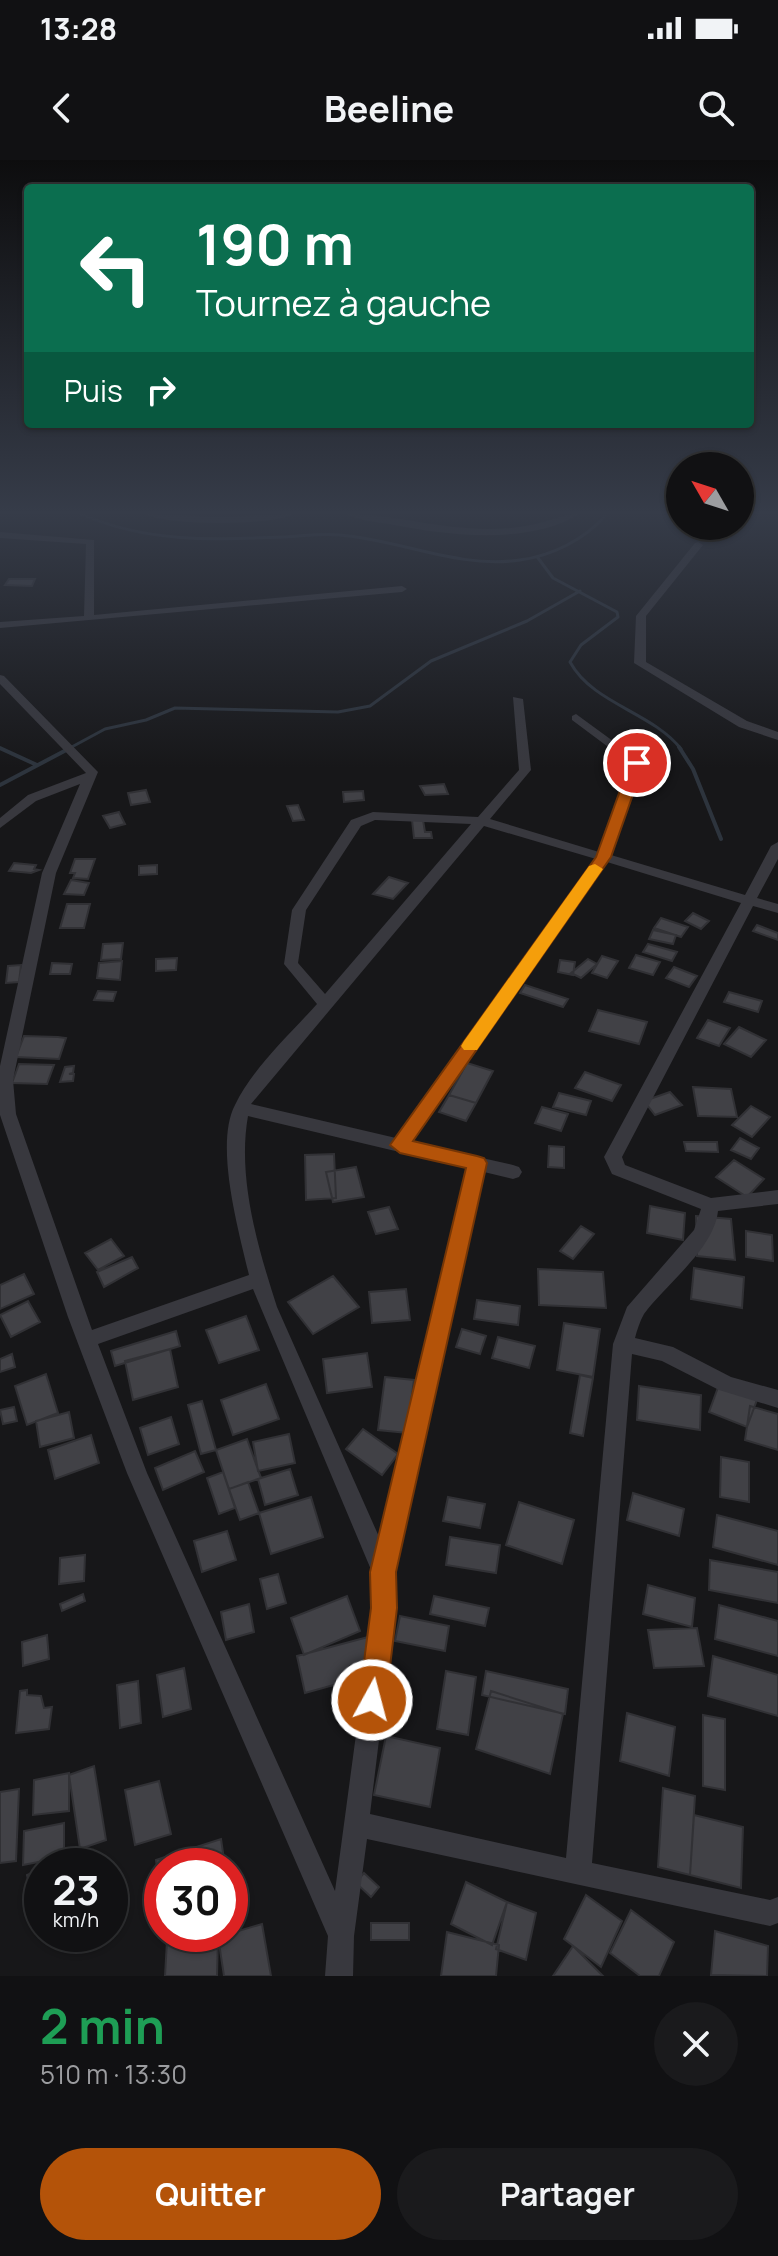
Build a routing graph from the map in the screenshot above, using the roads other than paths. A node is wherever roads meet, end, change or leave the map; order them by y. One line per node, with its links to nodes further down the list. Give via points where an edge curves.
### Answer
1 (90, 599): 4 (street)
2 (300, 599): 4 (street)
3 (655, 599): 11 (street, via 641,616 640,663 743,724)
4 (89, 619): 5 (street)
5 (0, 625)
6 (0, 678): 9 (street)
7 (517, 699): 13 (street, via 525,770)
8 (0, 701): 9 (street)
9 (20, 701): 12 (street, via 91,767)
10 (576, 718): 16 (street, via 637,763)
11 (778, 736)
12 (89, 777): 14 (street, via 32,798); 27 (street, via 49,873 5,1080 8,1114)
13 (482, 821): 16 (street); 19 (street); 19 (street, via 373,816 356,823 299,910 290,959)
14 (0, 824)
15 (778, 846): 17 (street)
16 (604, 857): 17 (street); 21 (street)
17 (750, 900): 18 (street); 25 (street, via 613,1157 618,1169)
18 (778, 909)
19 (325, 1004): 20 (street)
20 (241, 1108): 21 (street); 26 (street, via 236,1136 239,1189)
21 (400, 1145): 22 (street)
22 (477, 1163): 23 (street); 30 (street)
23 (513, 1172)
24 (778, 1197): 25 (street)
25 (710, 1205): 28 (street, via 701,1235 634,1313)
26 (259, 1279): 27 (street); 30 (street)
27 (87, 1340): 34 (street, via 137,1473)
28 (623, 1344): 29 (street, via 666,1353 726,1384); 32 (street)
29 (778, 1399)
30 (383, 1572): 31 (street, via 384,1608)
31 (357, 1824): 32 (street); 34 (street)
32 (578, 1873): 33 (street, via 770,1913)
33 (778, 1910)
34 (341, 1936): 35 (street)
35 (339, 1976)

